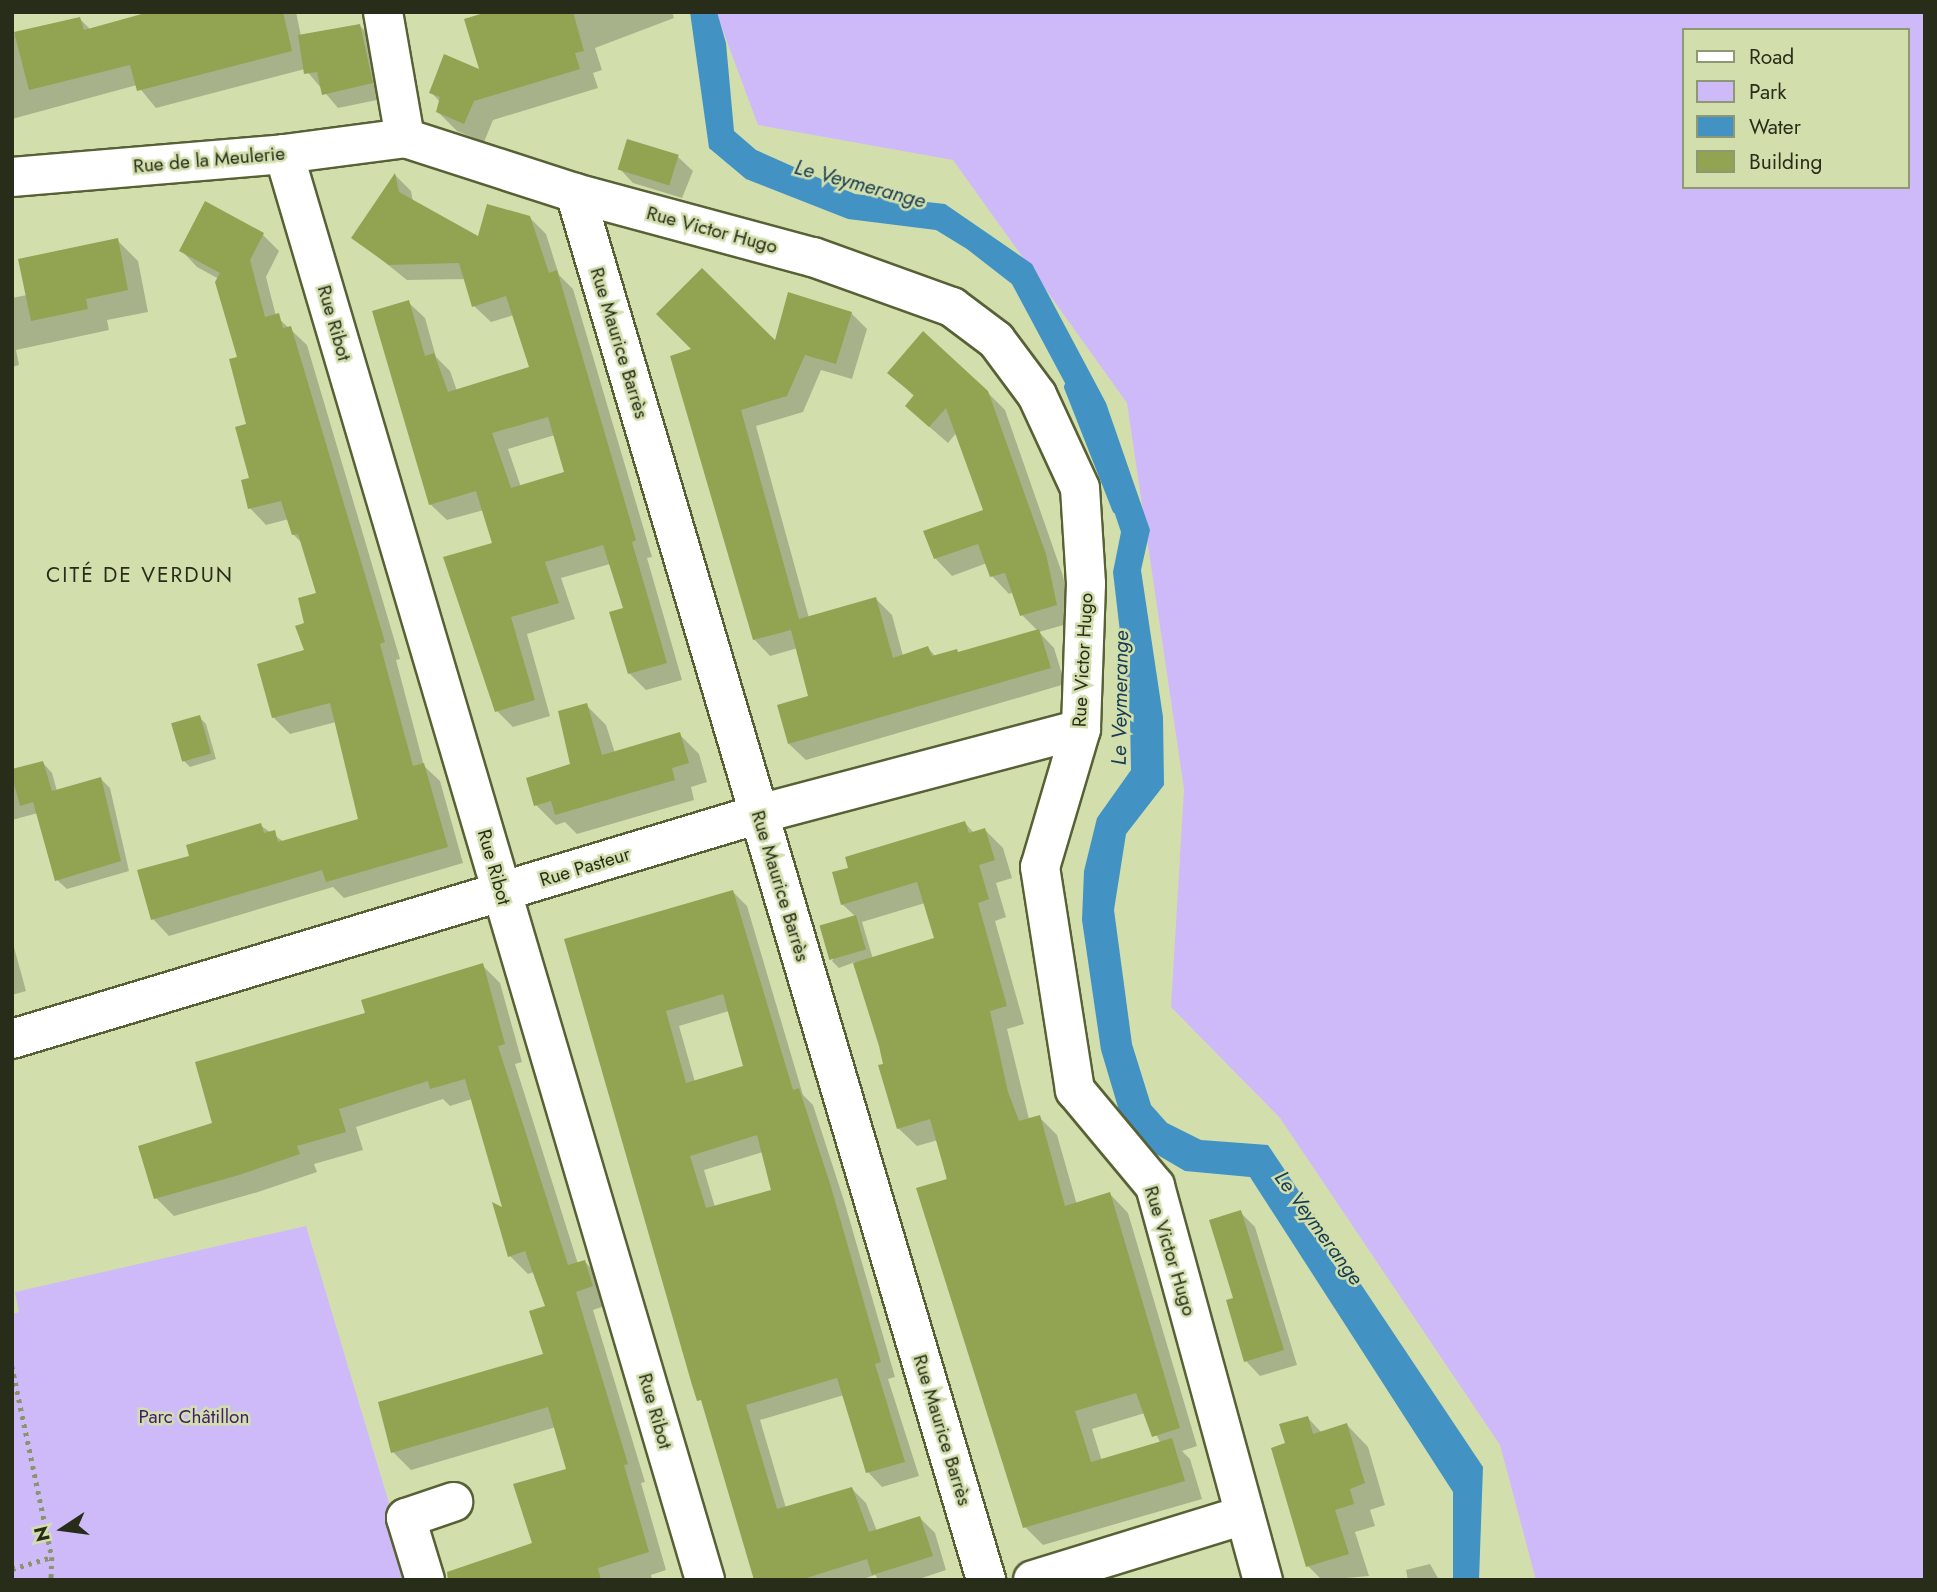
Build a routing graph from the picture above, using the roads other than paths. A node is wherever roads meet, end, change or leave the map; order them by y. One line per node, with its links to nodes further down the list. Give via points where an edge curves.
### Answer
1 (383, 12): 2 (street)
2 (405, 138): 3 (street, Rue de la Meulerie); 5 (street, Rue Victor Hugo)
3 (284, 154): 4 (street, Rue de la Meulerie); 8 (street, Rue Ribot)
4 (12, 177)
5 (575, 193): 6 (street, Rue Victor Hugo, via 813,257 952,307 996,340 1037,395 1080,488 1086,584); 7 (street, Rue Maurice Barrès)
6 (1081, 729): 7 (street, Rue Pasteur); 11 (street, Rue Victor Hugo, via 1040,867 1075,1090 1155,1186)
7 (759, 814): 8 (street, Rue Pasteur); 14 (street, Rue Maurice Barrès)
8 (502, 892): 9 (street, Rue Pasteur); 13 (street, Rue Ribot)
9 (12, 1039)
10 (453, 1502): 12 (street, via 406,1518)
11 (1244, 1515): 15 (street); 16 (street, Rue Victor Hugo)
12 (425, 1580)
13 (705, 1580)
14 (986, 1580)
15 (1033, 1580)
16 (1263, 1580)

